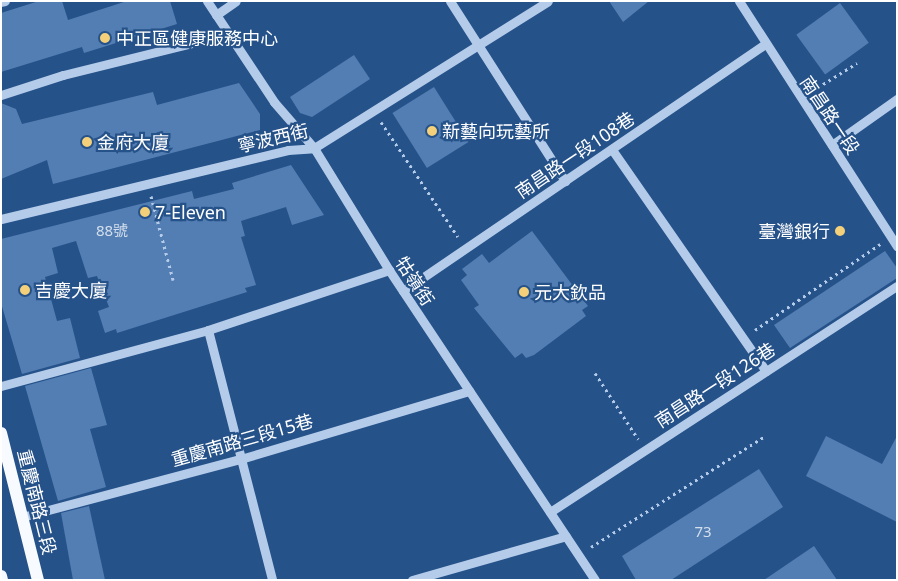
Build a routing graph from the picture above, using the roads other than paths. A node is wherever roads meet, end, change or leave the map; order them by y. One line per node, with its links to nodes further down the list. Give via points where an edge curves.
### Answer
1 (5, 1): 7 (street)
2 (207, 1): 8 (street, 牯嶺街)
3 (236, 1): 8 (street)
4 (450, 1): 11 (street)
5 (548, 1): 11 (street, 寧波西街)
6 (739, 1): 10 (street, 南昌路一段)
7 (1, 2)
8 (216, 14): 9 (street, 牯嶺街)
9 (229, 34): 12 (street, via 63,75); 15 (street, 牯嶺街, via 274,102)
10 (764, 45): 14 (street, 南昌路一段); 16 (street, 南昌路一段108巷)
11 (477, 46): 15 (street, 寧波西街); 17 (street)
12 (1, 95)
13 (897, 99): 14 (street)
14 (832, 145): 19 (street, 南昌路一段)
15 (314, 148): 18 (street, 寧波西街, via 288,150); 21 (street, 牯嶺街)
16 (613, 151): 17 (street, 南昌路一段108巷); 25 (street)
17 (565, 181): 23 (street, 南昌路一段108巷)
18 (1, 219)
19 (894, 234): 20 (street, 南昌路一段)
20 (897, 246)
21 (389, 270): 23 (street, 牯嶺街); 24 (street)
22 (897, 286): 25 (street, 南昌路一段126巷)
23 (403, 292): 27 (street, 牯嶺街)
24 (208, 330): 26 (street); 29 (street)
25 (766, 371): 30 (street, 南昌路一段126巷)
26 (1, 386)
27 (469, 390): 29 (street, 重慶南路三段15巷); 30 (street, 牯嶺街)
28 (1, 433): 31 (main road, 重慶南路三段)
29 (244, 458): 31 (street, 重慶南路三段15巷); 36 (street)
30 (550, 512): 32 (street, 牯嶺街)
31 (22, 517): 35 (main road, 重慶南路三段)
32 (566, 536): 37 (street); 38 (street, 牯嶺街)
33 (1, 576): 34 (main road)
34 (2, 580)
35 (38, 580)
36 (272, 580)
37 (412, 580)
38 (595, 580)

